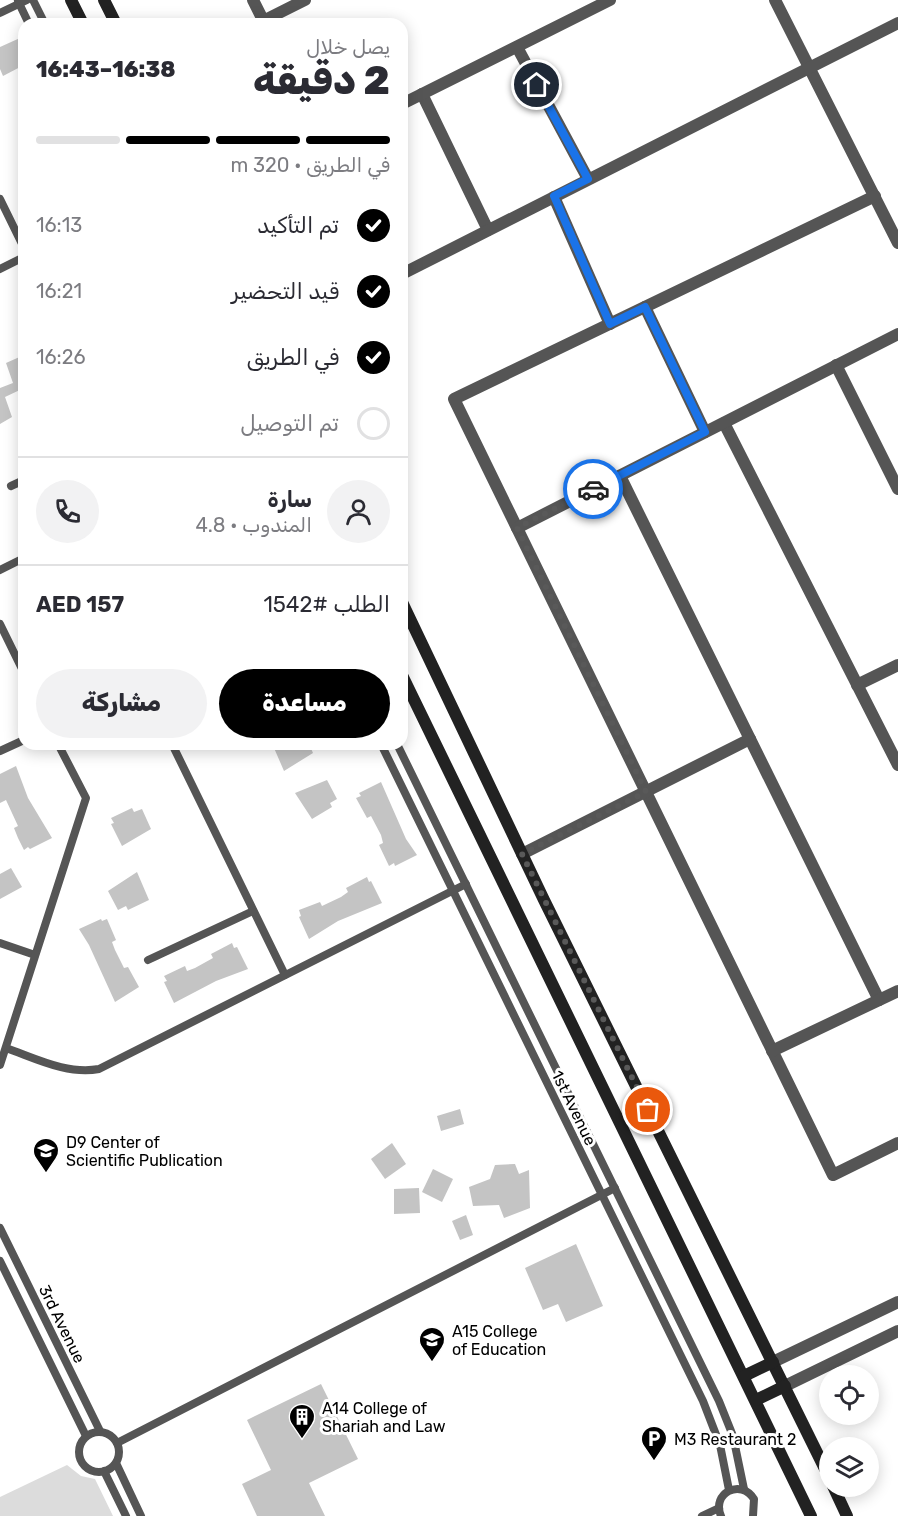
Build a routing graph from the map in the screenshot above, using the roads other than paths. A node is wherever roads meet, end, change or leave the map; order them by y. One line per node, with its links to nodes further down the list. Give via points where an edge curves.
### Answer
1 (33, 0): 12 (lane)
2 (71, 0): 13 (main road)
3 (104, 0): 14 (main road)
4 (253, 0): 15 (street)
5 (305, 0): 16 (street)
6 (610, 0): 9 (street)
7 (775, 0): 19 (street)
8 (21, 1): 10 (lane); 11 (lane)
9 (588, 5): 18 (street)
10 (0, 13)
11 (27, 18)
12 (42, 18)
13 (80, 18)
14 (113, 18)
15 (262, 18)
16 (271, 18)
17 (898, 23): 19 (street)
18 (517, 47): 20 (street); 22 (street)
19 (810, 67): 22 (street); 24 (street)
20 (422, 94): 21 (street); 26 (street)
21 (408, 101)
22 (588, 179): 23 (street)
23 (554, 196): 26 (street); 33 (street)
24 (875, 196): 28 (street); 32 (street)
25 (0, 199): 27 (lane)
26 (489, 230): 31 (street)
27 (18, 236)
28 (898, 243)
29 (18, 260): 30 (lane)
30 (0, 269)
31 (408, 271)
32 (645, 307): 33 (street); 37 (street)
33 (610, 324): 42 (street, via 454,399)
34 (898, 333): 35 (street)
35 (836, 365): 36 (street); 41 (street)
36 (724, 423): 37 (street); 49 (street)
37 (705, 432): 38 (street)
38 (620, 476): 42 (street); 51 (street)
39 (18, 483): 40 (lane)
40 (11, 486)
41 (898, 489)
42 (517, 528): 59 (street)
43 (18, 561): 44 (lane)
44 (0, 570)
45 (408, 615): 60 (main road)
46 (0, 624): 47 (lane)
47 (18, 661)
48 (898, 665): 49 (street)
49 (857, 684): 58 (street)
50 (408, 687): 81 (main road)
51 (750, 739): 59 (street); 69 (street)
52 (18, 743): 57 (lane)
53 (61, 750): 65 (lane, via 86,798)
54 (175, 750): 63 (lane)
55 (384, 750): 62 (lane, 1st Avenue)
56 (400, 750): 61 (lane, 1st Avenue)
57 (0, 751)
58 (898, 765)
59 (646, 792): 60 (street); 71 (street)
60 (522, 854): 80 (main road)
61 (466, 884): 62 (lane); 74 (lane, 1st Avenue)
62 (453, 890): 67 (lane); 75 (lane, 1st Avenue)
63 (253, 910): 66 (lane); 67 (lane)
64 (0, 943): 65 (lane)
65 (35, 955): 70 (lane)
66 (148, 960)
67 (285, 975): 70 (lane, via 99,1069 67,1069)
68 (898, 991): 69 (street)
69 (879, 1000): 71 (street)
70 (6, 1048): 72 (lane)
71 (772, 1051): 73 (street, via 833,1175)
72 (0, 1065)
73 (898, 1143)
74 (615, 1188): 75 (lane); 90 (lane, 1st Avenue, via 727,1418)
75 (602, 1195): 86 (lane); 91 (lane, 1st Avenue, via 713,1422)
76 (0, 1228): 84 (lane, 3rd Avenue)
77 (0, 1261): 85 (lane, 3rd Avenue)
78 (898, 1302): 80 (street)
79 (898, 1331): 82 (street)
80 (773, 1362): 81 (main road); 82 (main road)
81 (744, 1377): 83 (main road)
82 (785, 1386): 83 (main road); 87 (main road)
83 (756, 1400): 98 (main road)
84 (100, 1431): 85 (lane); 86 (lane)
85 (86, 1436): 89 (lane, via 79,1444 80,1460 92,1471)
86 (117, 1443): 88 (lane)
87 (819, 1456)
88 (116, 1463): 89 (lane); 95 (lane)
89 (104, 1472): 94 (lane)
90 (744, 1489): 91 (lane); 97 (lane, 1st Avenue, via 754,1499)
91 (729, 1490): 93 (lane, via 722,1496)
92 (838, 1497): 99 (main road)
93 (720, 1512): 96 (lane)
94 (126, 1516)
95 (141, 1516)
96 (702, 1516)
97 (754, 1516)
98 (811, 1516)
99 (847, 1516)

